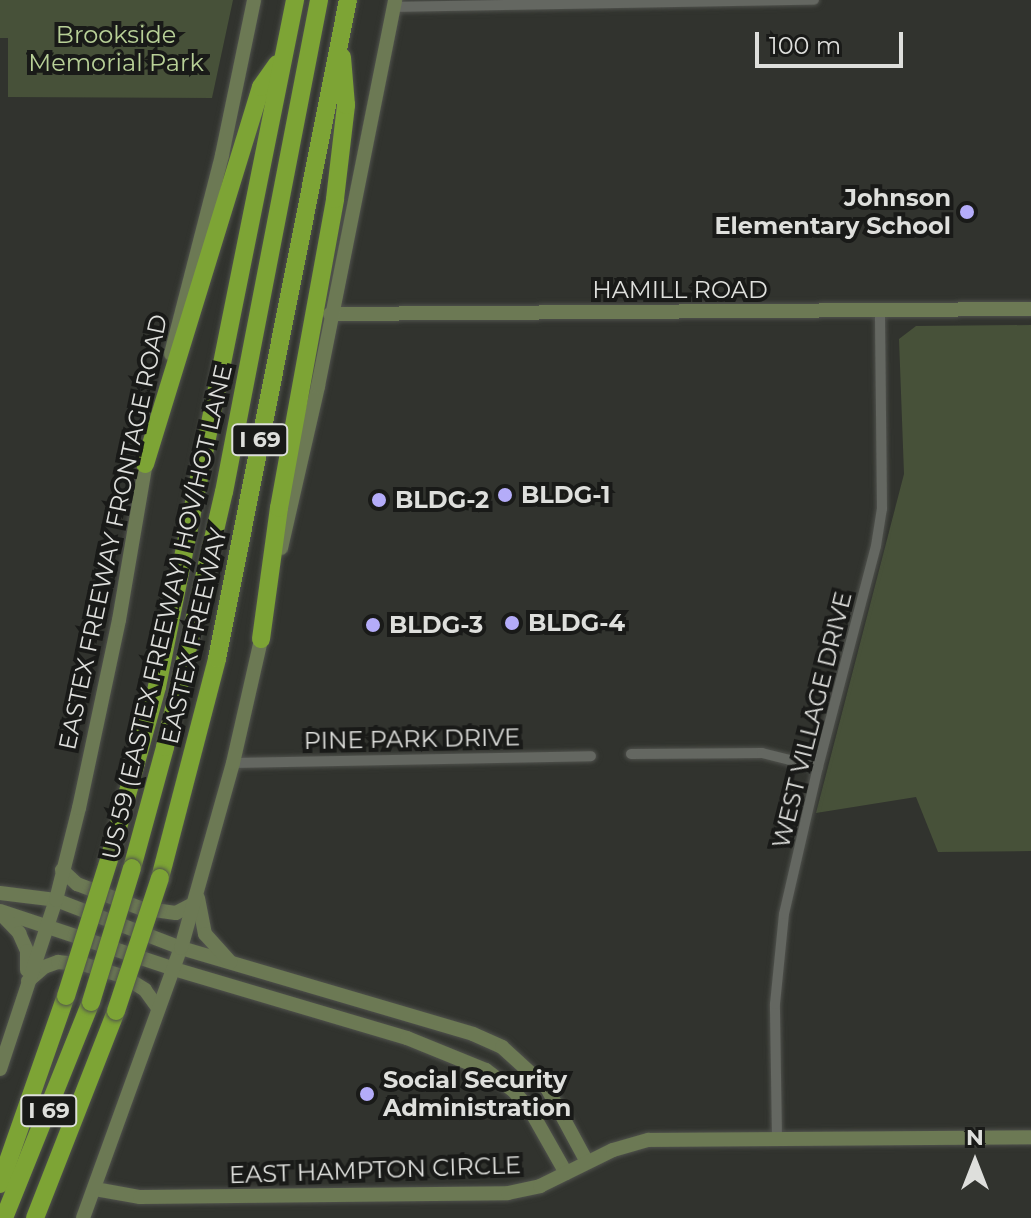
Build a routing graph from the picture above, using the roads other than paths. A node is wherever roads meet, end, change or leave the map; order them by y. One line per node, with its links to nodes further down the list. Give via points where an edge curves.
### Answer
1 (254, 0): 13 (main road, EASTEX FREEWAY FRONTAGE ROAD, via 222,155)
2 (295, 0): 9 (highway, EASTEX FREEWAY / I 69)
3 (319, 0): 43 (highway, US 59 (EASTEX FREEWAY) HOV/HOT LANE / I 69, bridge, via 224,492 165,747 91,1002)
4 (348, 0): 8 (highway, EASTEX FREEWAY / I 69)
5 (814, 0): 6 (street)
6 (593, 1): 7 (street)
7 (395, 3): 12 (main road)
8 (340, 35): 14 (highway, via 346,105 335,199); 44 (highway, EASTEX FREEWAY / I 69, bridge, via 217,659 160,878 116,1011)
9 (283, 55): 13 (highway, via 261,87); 41 (highway, EASTEX FREEWAY / I 69, bridge, via 157,687 109,860)
10 (1031, 309): 11 (main road, HAMILL ROAD)
11 (880, 310): 12 (main road, HAMILL ROAD); 18 (street, WEST VILLAGE DRIVE, via 882,509)
12 (330, 314): 14 (main road)
13 (145, 464): 19 (main road, EASTEX FREEWAY FRONTAGE ROAD, via 119,620)
14 (261, 639): 17 (main road)
15 (631, 754): 18 (street, via 762,753)
16 (591, 756): 17 (street, PINE PARK DRIVE)
17 (233, 763): 21 (main road)
18 (818, 767): 38 (street, WEST VILLAGE DRIVE, via 778,952)
19 (62, 870): 21 (main road, via 77,884 140,908 176,913); 22 (main road, EASTEX FREEWAY FRONTAGE ROAD)
20 (0, 893): 22 (main road)
21 (195, 898): 25 (main road); 26 (main road, via 205,934)
22 (56, 900): 24 (main road, EASTEX FREEWAY FRONTAGE ROAD); 25 (main road)
23 (0, 912): 24 (main road); 29 (main road, via 27,951)
24 (48, 925): 27 (main road); 29 (main road, EASTEX FREEWAY FRONTAGE ROAD)
25 (181, 948): 26 (main road); 27 (main road)
26 (230, 963): 28 (main road)
27 (174, 969): 30 (main road); 31 (main road)
28 (277, 977): 30 (main road); 32 (main road)
29 (28, 982): 31 (main road, via 58,962 86,965 123,976 145,990); 34 (main road, EASTEX FREEWAY FRONTAGE ROAD)
30 (270, 997): 33 (main road)
31 (158, 1008): 42 (main road)
32 (409, 1017): 33 (main road); 35 (main road, via 502,1047)
33 (403, 1037): 36 (main road, via 486,1070)
34 (0, 1069)
35 (547, 1088): 36 (main road); 39 (main road)
36 (523, 1103): 40 (main road)
37 (1031, 1137): 38 (main road, EAST HAMPTON CIRCLE)
38 (777, 1138): 39 (main road, EAST HAMPTON CIRCLE, via 649,1140)
39 (587, 1162): 40 (main road, EAST HAMPTON CIRCLE)
40 (566, 1173): 42 (main road, EAST HAMPTON CIRCLE, via 508,1193 140,1197)
41 (0, 1184)
42 (95, 1189): 45 (main road)
43 (4, 1218)
44 (35, 1218)
45 (83, 1218)

